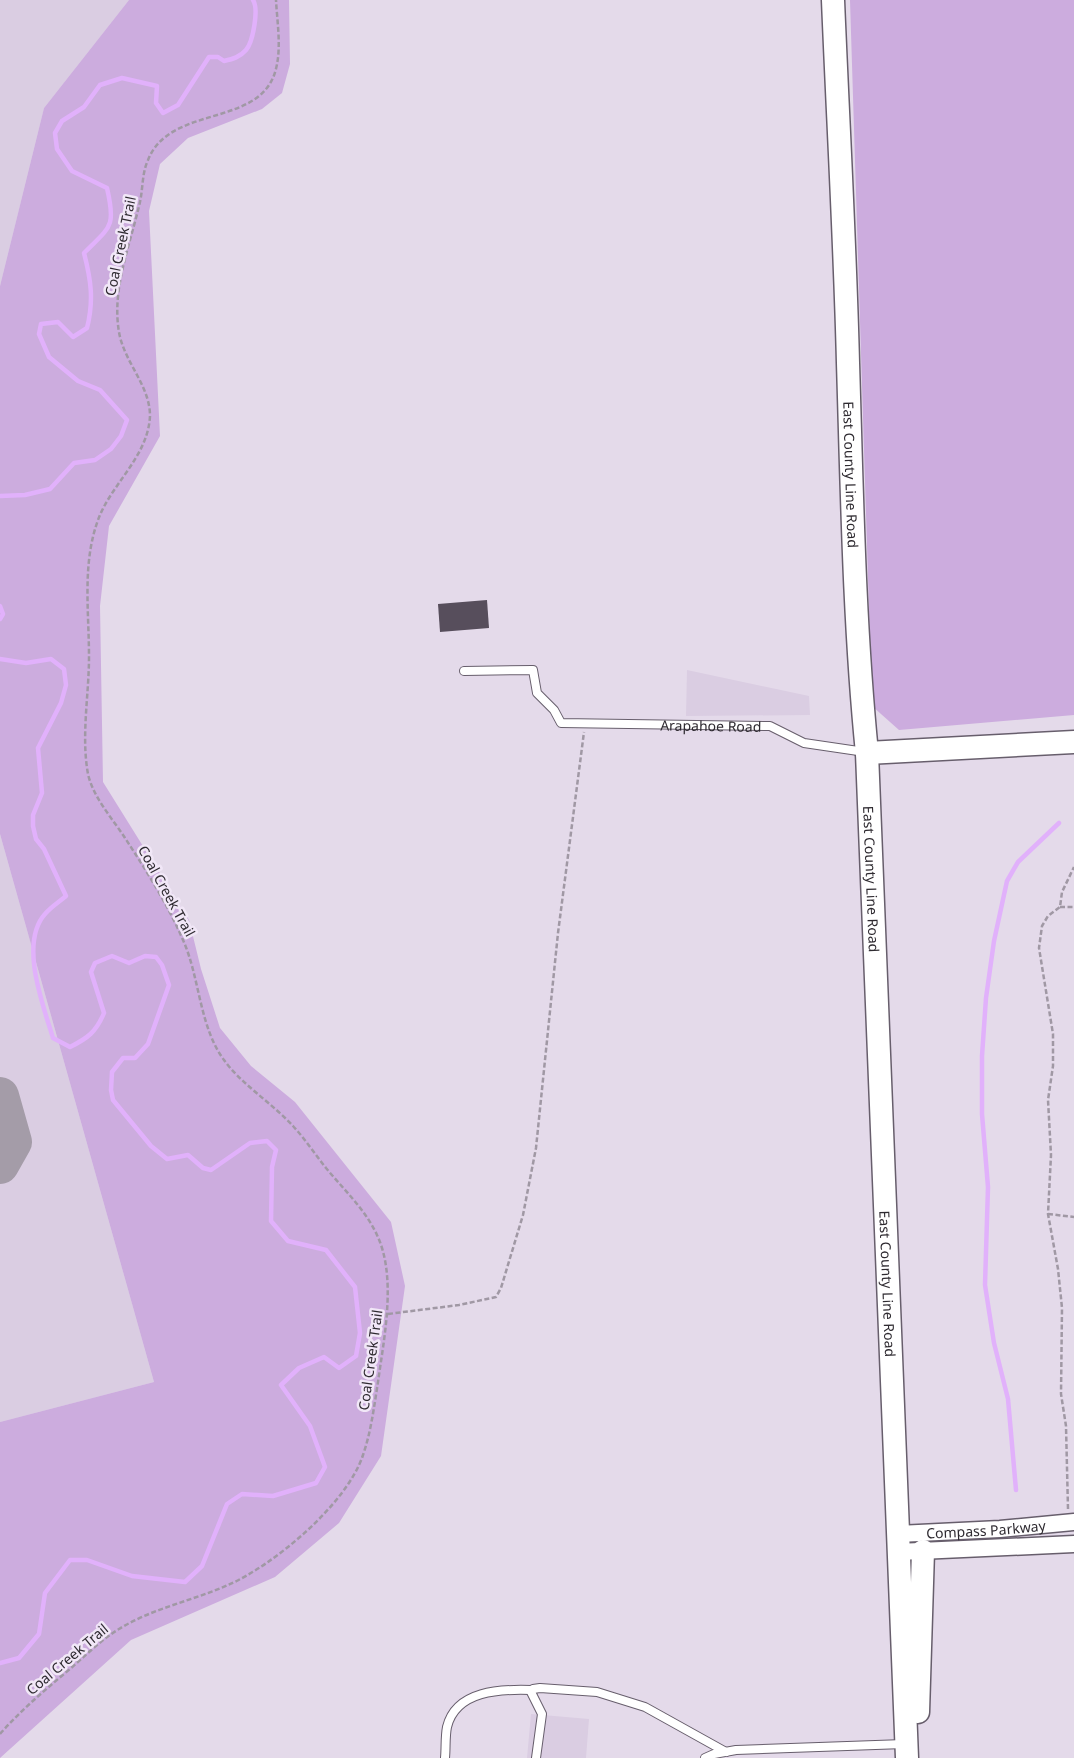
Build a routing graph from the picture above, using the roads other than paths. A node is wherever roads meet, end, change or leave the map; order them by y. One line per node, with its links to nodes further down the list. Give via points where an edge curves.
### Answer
1 (833, 0): 4 (main road, East County Line Road, via 856,607)
2 (464, 671): 4 (lane, Arapahoe Road, via 533,670 537,693 554,710 561,723 770,726 804,743)
3 (1074, 742): 4 (main road, Arapahoe Road)
4 (867, 753): 6 (main road, East County Line Road)
5 (1071, 1515): 6 (street, Compass Parkway)
6 (898, 1543): 8 (street, Compass Parkway); 11 (main road, East County Line Road)
7 (1074, 1544): 8 (street, Compass Parkway)
8 (923, 1551): 11 (main road)
9 (531, 1690): 10 (lane, via 597,1692 645,1708); 12 (lane, via 488,1692 455,1709 447,1727); 13 (lane, via 542,1714)
10 (726, 1752): 11 (lane); 14 (lane)
11 (910, 1753)
12 (445, 1758)
13 (536, 1758)
14 (705, 1758)

